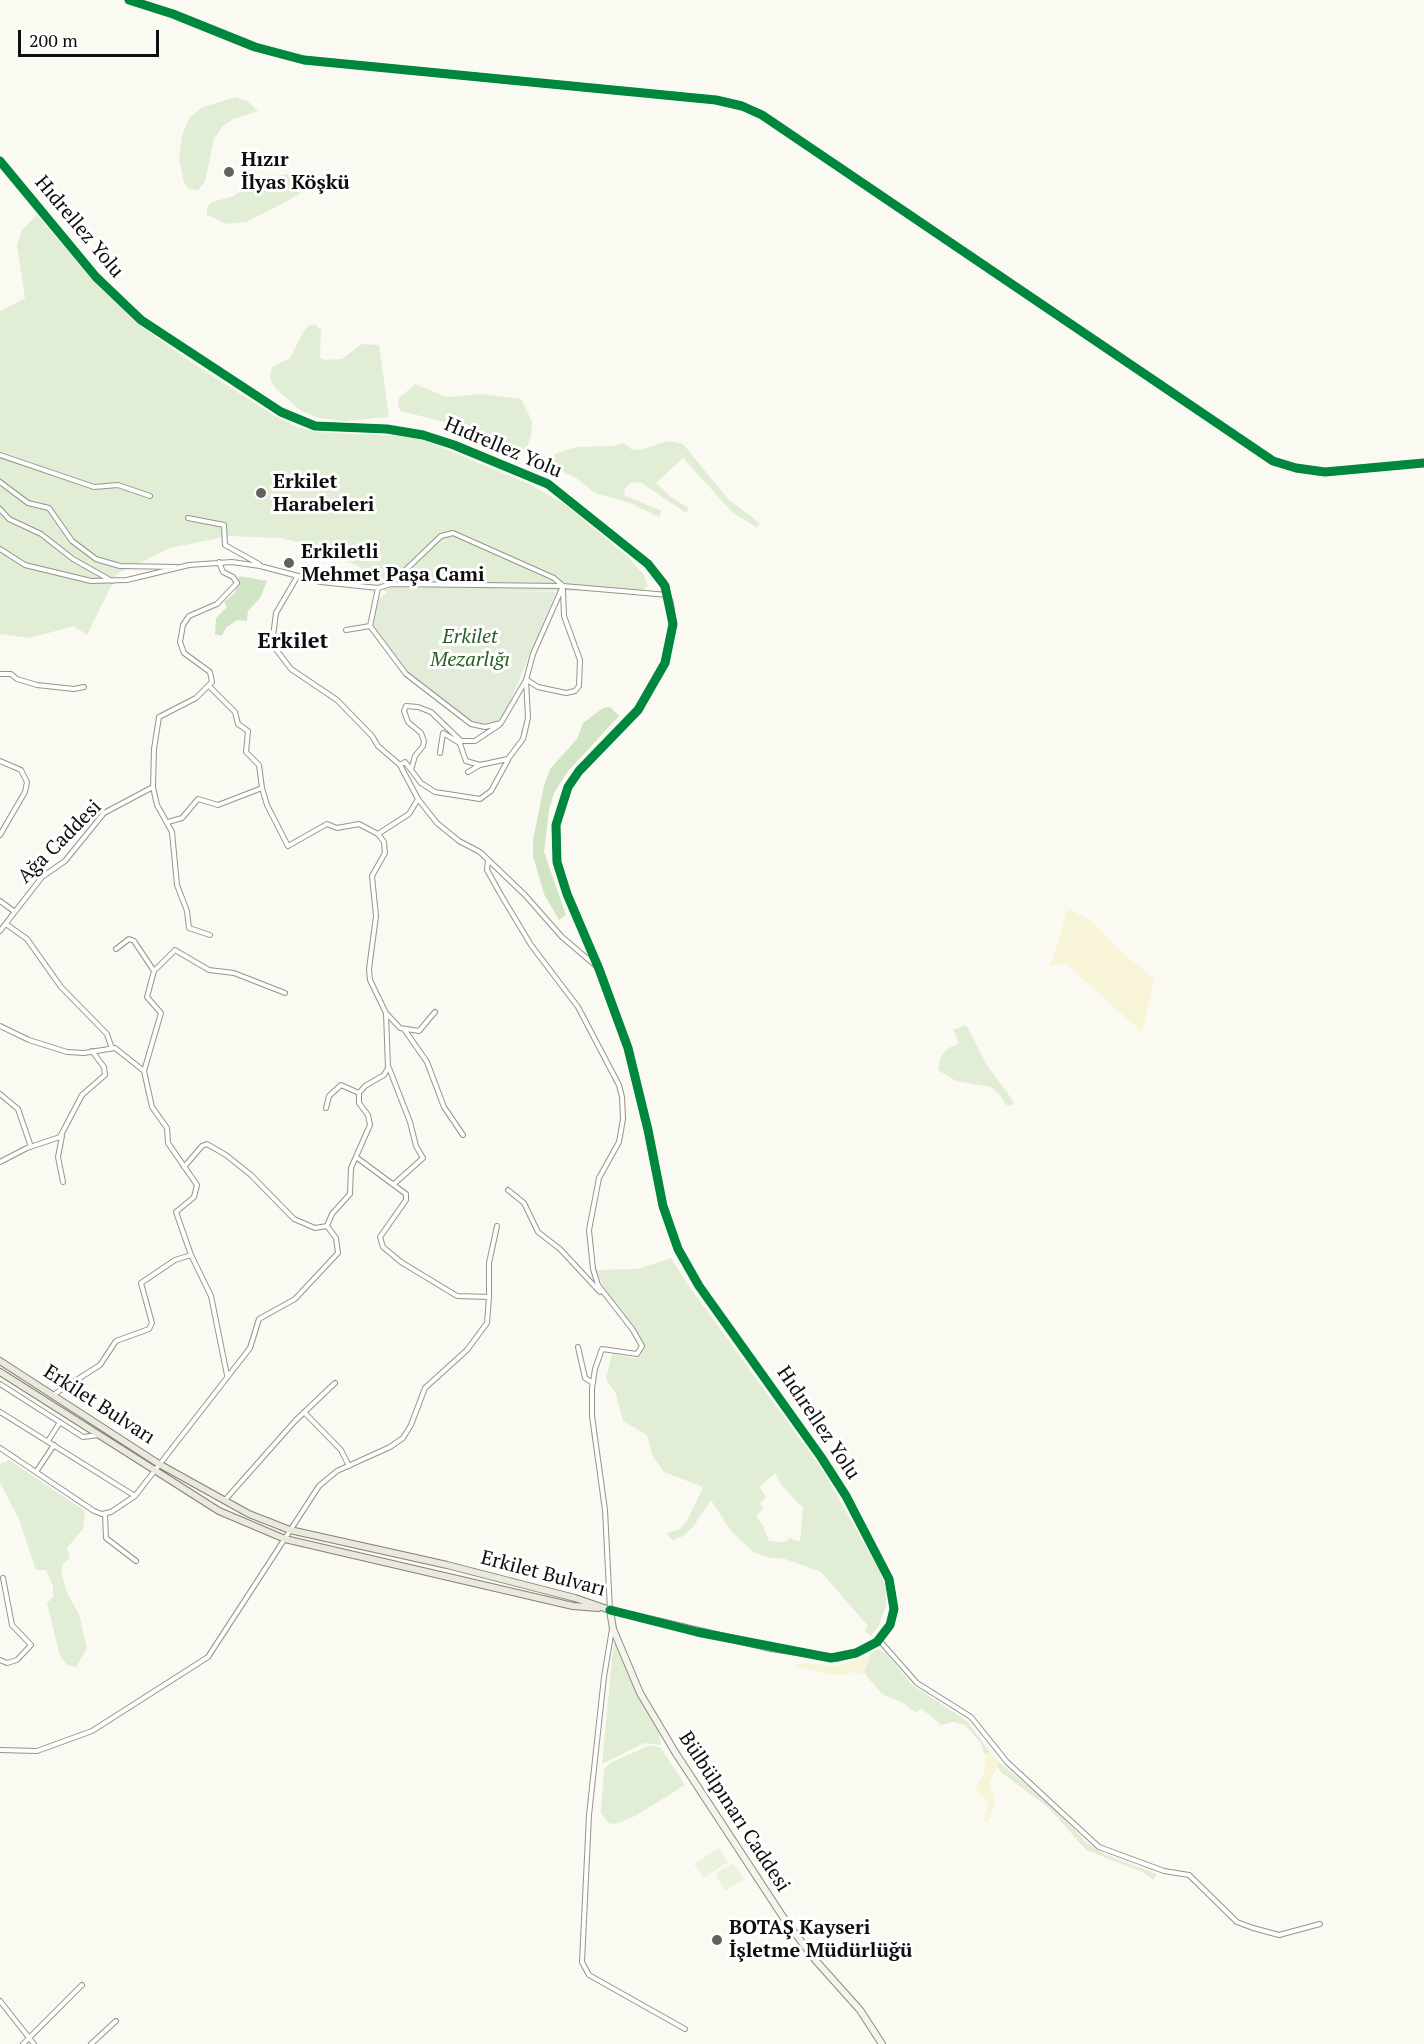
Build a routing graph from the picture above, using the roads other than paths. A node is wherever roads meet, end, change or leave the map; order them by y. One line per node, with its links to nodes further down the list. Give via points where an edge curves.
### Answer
1 (129, 0): 4 (street, via 255,47 304,60 705,99 742,106 762,115 1273,461 1335,472)
2 (0, 161): 18 (street, Hıdrellez Yolu, via 102,284 141,320 274,408 315,426 387,429 429,436 548,484 652,568)
3 (0, 455): 6 (street, via 94,487 118,485)
4 (1424, 463)
5 (0, 482): 12 (street, via 28,502 49,508 72,541 96,559 120,566)
6 (150, 496)
7 (0, 509): 14 (street, via 9,519 41,534 73,559)
8 (188, 518): 11 (street, via 224,525 225,545)
9 (0, 549): 14 (street, via 25,565 82,580)
10 (219, 562): 11 (street); 12 (street); 24 (street, via 221,570 237,584 222,601 187,618 180,642 182,652 210,672)
11 (260, 566): 13 (street)
12 (180, 567): 14 (street)
13 (297, 577): 17 (street); 30 (street, via 276,613 271,643 291,669 337,700)
14 (112, 581)
15 (391, 584): 16 (street); 16 (street, via 449,532 554,578); 17 (street)
16 (563, 586): 18 (street); 22 (street, via 532,654); 22 (street, via 564,616 580,660 579,686 566,693)
17 (378, 588): 19 (street)
18 (668, 595): 47 (street, Hıdrellez Yolu, via 672,639 658,678 638,710 575,776 557,819 555,845 560,873)
19 (370, 626): 20 (street); 25 (street, via 406,674 468,722 481,727)
20 (346, 630)
21 (0, 674): 23 (street, via 11,674 37,685)
22 (526, 680): 25 (street); 28 (street, via 527,728)
23 (84, 687)
24 (210, 687): 34 (street, via 159,717); 35 (street, via 248,731 246,752 259,765)
25 (499, 725): 26 (street, via 475,741)
26 (459, 741): 27 (street, via 442,733); 31 (street, via 466,761); 32 (street, via 431,712 406,706 408,722 424,741)
27 (440, 753)
28 (508, 759): 31 (street); 32 (street, via 491,791 480,799 435,792)
29 (0, 761): 39 (street, via 21,770 27,782)
30 (400, 765): 32 (street, via 405,762); 36 (street)
31 (480, 765): 33 (street)
32 (411, 771)
33 (468, 772)
34 (153, 787): 37 (street, via 157,805); 42 (street, Ağa Caddesi, via 104,813 65,861 42,877)
35 (262, 788): 37 (street, via 218,805 198,799 182,818); 38 (street, via 288,846 327,824 337,828 359,824)
36 (418, 799): 38 (street, via 409,814); 40 (street, via 448,834)
37 (168, 822): 45 (street, via 177,885 189,928)
38 (378, 834): 51 (street, via 386,853 372,876 376,916 369,969 370,980)
39 (0, 835)
40 (488, 860): 47 (street, via 562,937); 73 (street, via 487,870 501,895 531,945 578,1007 621,1091 619,1142 600,1175 589,1224 593,1269)
41 (0, 901): 42 (street)
42 (15, 912): 43 (street, Ağa Caddesi)
43 (6, 924): 44 (street, Ağa Caddesi); 54 (street, via 27,939 61,987 107,1034)
44 (0, 931)
45 (210, 935)
46 (116, 949): 48 (street, via 129,939 134,941)
47 (599, 969): 103 (street, Hıdırellez Yolu, via 632,1061 673,1236 699,1286 828,1466 871,1542 894,1597 892,1620)
48 (154, 971): 49 (street, via 176,950 209,970 234,973); 57 (street, via 147,997 160,1013)
49 (285, 993)
50 (435, 1012): 53 (street, via 419,1030)
51 (386, 1013): 53 (street); 56 (street)
52 (0, 1026): 55 (street, via 50,1048 73,1053)
53 (404, 1029): 62 (street, via 427,1062 444,1107)
54 (111, 1046): 55 (street); 57 (street, via 122,1050)
55 (92, 1051): 61 (street, via 105,1075 82,1095)
56 (388, 1066): 58 (street, via 384,1075); 68 (street, via 423,1158)
57 (144, 1071): 66 (street, via 152,1107 167,1128 169,1146)
58 (359, 1093): 60 (street, via 341,1085 329,1096); 64 (street, via 359,1103 370,1125)
59 (0, 1094): 63 (street, via 18,1109)
60 (326, 1108)
61 (62, 1135): 63 (street); 67 (street, via 58,1157)
62 (463, 1135)
63 (31, 1147): 65 (street)
64 (356, 1157): 68 (street); 70 (street, via 350,1172 350,1194)
65 (0, 1162)
66 (184, 1167): 70 (street, via 207,1144 251,1175 299,1222 315,1228); 72 (street, via 197,1185 193,1199 176,1212)
67 (63, 1182)
68 (394, 1184): 74 (street, via 407,1197 380,1237 383,1247 457,1296)
69 (508, 1190): 73 (street, via 524,1203 538,1232 560,1249)
70 (327, 1226): 78 (street, via 336,1238 338,1253 295,1299 259,1319 250,1348)
71 (497, 1226): 74 (street, via 489,1263)
72 (191, 1256): 78 (street, via 213,1304); 82 (street, via 175,1260 141,1283 152,1323 149,1329 116,1341 100,1365)
73 (604, 1296): 80 (street, via 633,1330 642,1348 637,1354 602,1349)
74 (489, 1297): 91 (street, via 487,1323 467,1350 425,1388 406,1434 390,1447)
75 (578, 1347): 80 (street, via 585,1378)
76 (0, 1361): 82 (main road, Erkilet Bulvarı)
77 (0, 1372): 86 (main road, Erkilet Bulvarı)
78 (227, 1376): 90 (street)
79 (335, 1383): 84 (street)
80 (592, 1383): 101 (street)
81 (0, 1384): 85 (street)
82 (53, 1395): 90 (main road, Erkilet Bulvarı)
83 (0, 1412): 87 (street)
84 (304, 1412): 91 (street, via 340,1450); 95 (street)
85 (60, 1422): 86 (street, via 83,1437); 87 (street)
86 (99, 1436): 92 (main road, Erkilet Bulvarı)
87 (48, 1441): 88 (street)
88 (54, 1445): 93 (street); 94 (street)
89 (0, 1448): 93 (street)
90 (159, 1464): 92 (street); 95 (main road, Erkilet Bulvarı)
91 (349, 1466): 97 (street, via 319,1486)
92 (154, 1471): 94 (street); 98 (main road, Erkilet Bulvarı, via 219,1511)
93 (36, 1472): 96 (street, via 94,1511)
94 (135, 1496): 96 (street)
95 (224, 1501): 97 (main road, Erkilet Bulvarı)
96 (105, 1514): 99 (street, via 106,1538)
97 (290, 1530): 98 (street); 101 (main road, Erkilet Bulvarı, via 447,1565)
98 (285, 1539): 101 (main road, Erkilet Bulvarı, via 573,1606); 105 (street, via 204,1661 85,1734 37,1752)
99 (136, 1562)
100 (3, 1578): 104 (street, via 10,1622 31,1645 15,1661)
101 (610, 1610): 102 (street, Bülbülpınarı Caddesi); 103 (street, via 821,1658 856,1653)
102 (613, 1629): 110 (street, via 590,1812 583,1966 588,1975); 115 (street, Bülbülpınarı Caddesi, via 640,1693 675,1752 787,1923 860,2010)
103 (879, 1640): 106 (street, via 917,1683 970,1717 1002,1757 1099,1847 1164,1871 1190,1875 1236,1922 1253,1928 1279,1935)
104 (0, 1660)
105 (0, 1750)
106 (1320, 1924)
107 (82, 1985): 111 (street)
108 (0, 2001): 111 (street)
109 (116, 2021): 114 (street)
110 (685, 2029)
111 (29, 2037): 112 (street); 113 (street)
112 (24, 2044)
113 (34, 2044)
114 (91, 2044)
115 (882, 2044)

